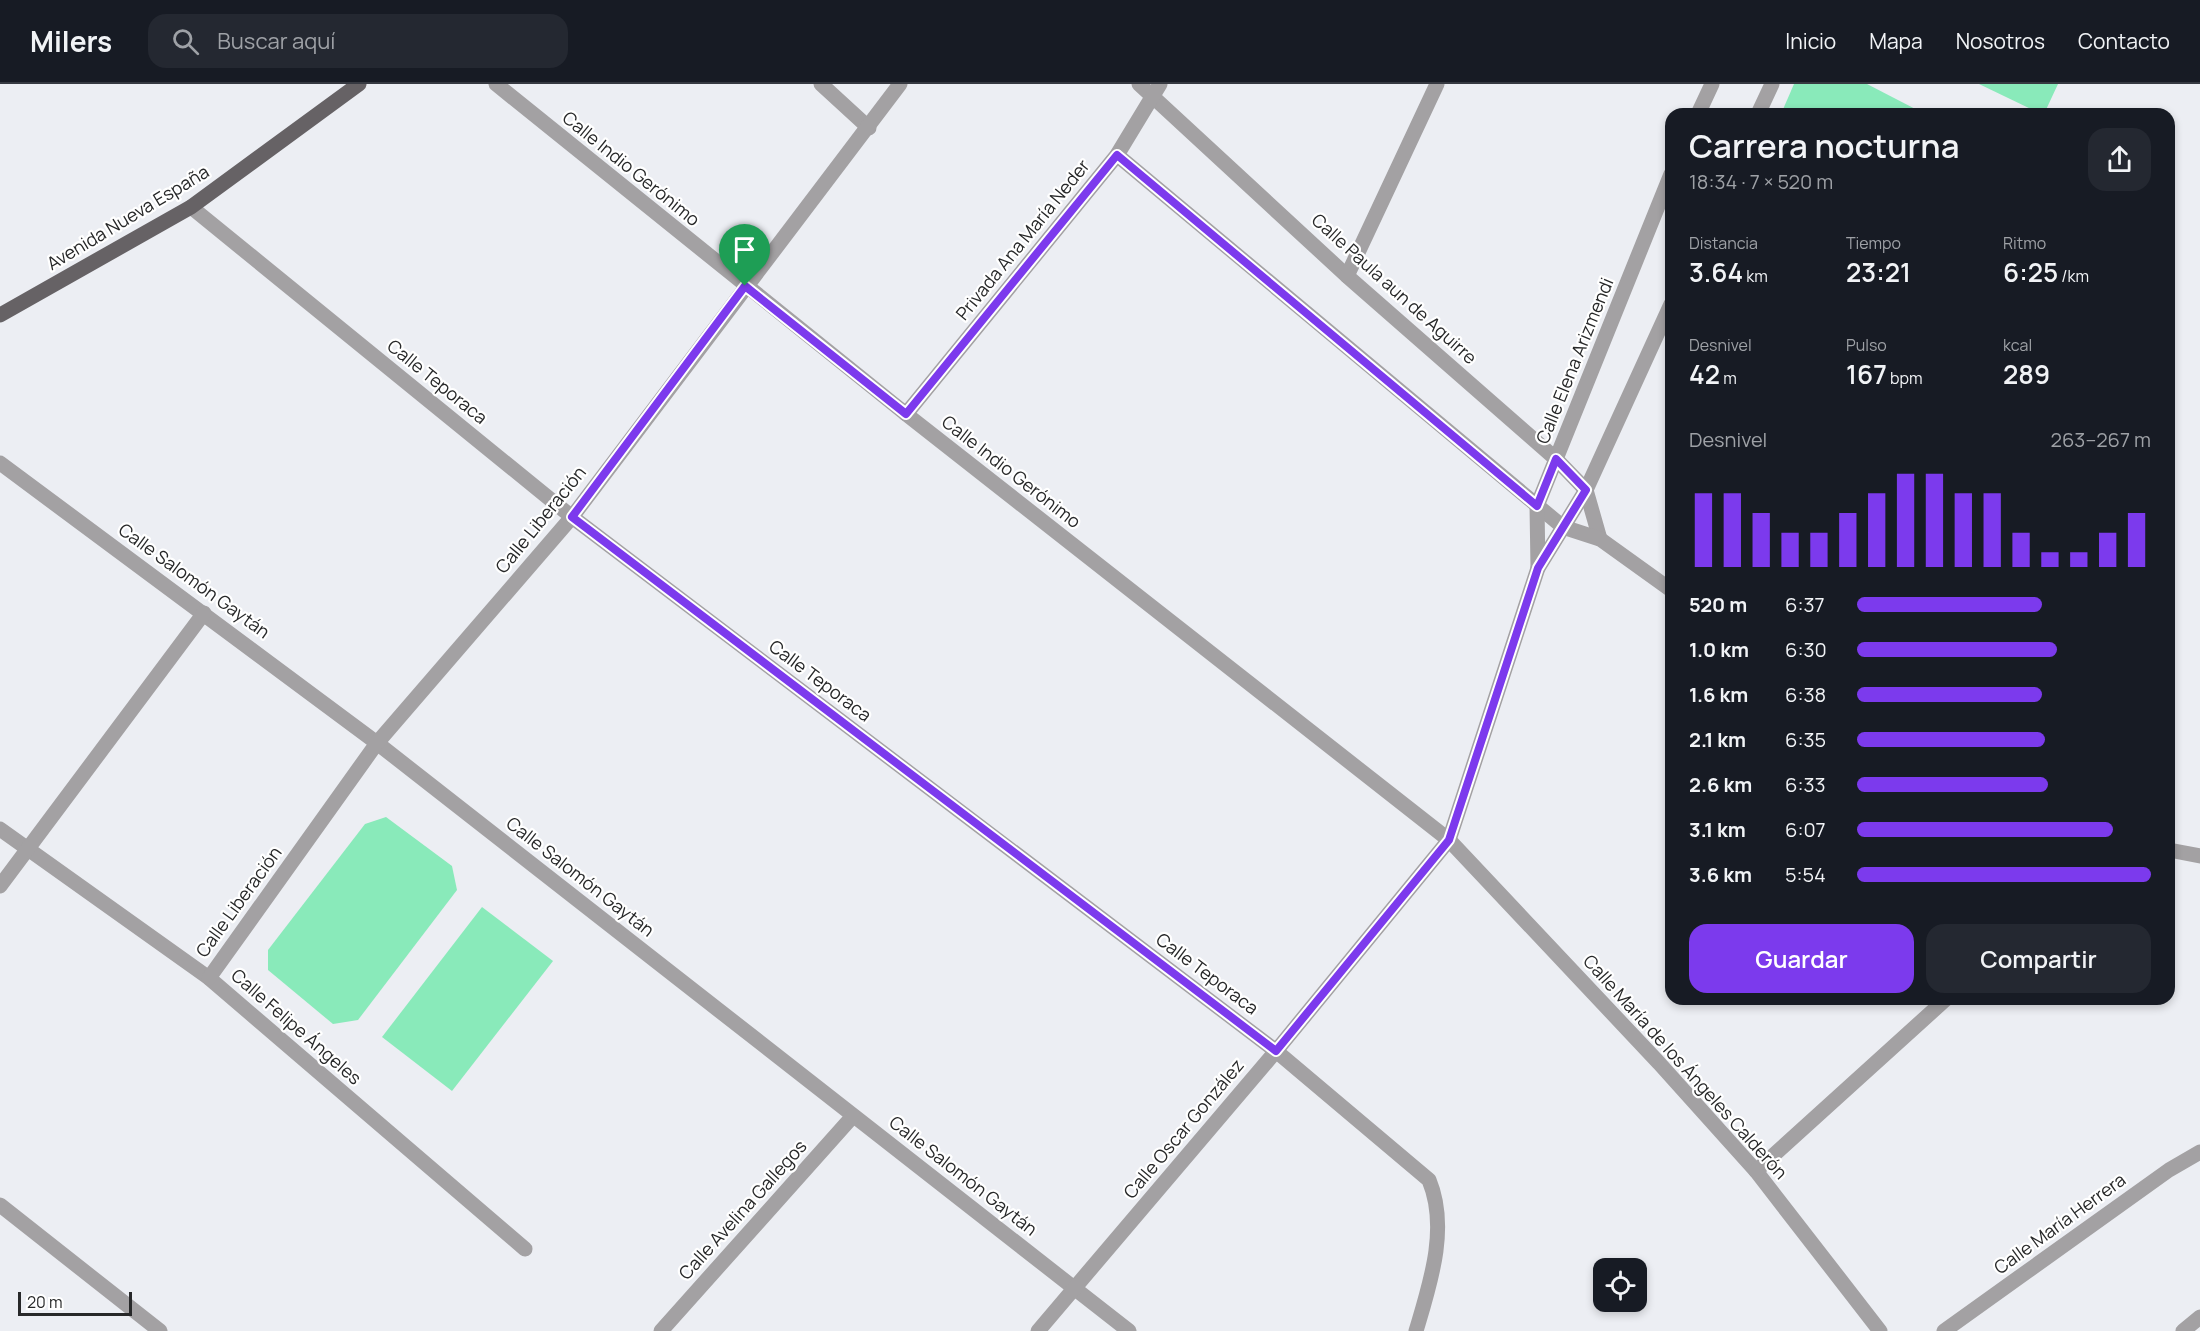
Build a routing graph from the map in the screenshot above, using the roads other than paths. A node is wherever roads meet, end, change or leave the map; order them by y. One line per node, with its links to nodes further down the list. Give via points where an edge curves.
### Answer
1 (358, 84): 15 (main road, Avenida Nueva España)
2 (496, 84): 17 (street, Calle Indio Gerónimo)
3 (821, 84): 12 (street)
4 (900, 84): 12 (street, Calle Liberación)
5 (1139, 84): 9 (street, Calle Paula aun de Aguirre)
6 (1437, 84): 16 (street)
7 (1712, 84): 10 (street)
8 (1772, 84): 11 (street)
9 (1157, 90): 13 (street, Privada Ana María Neder); 16 (street, Calle Paula aun de Aguirre)
10 (1701, 108)
11 (1761, 108)
12 (869, 128): 17 (street, Calle Liberación)
13 (1117, 155): 20 (street, Privada Ana María Neder); 24 (street)
14 (1665, 189): 21 (street, Calle Elena Arizmendi)
15 (191, 207): 18 (main road, Avenida Nueva España); 25 (street, Calle Teporaca)
16 (1347, 276): 21 (street, Calle Paula aun de Aguirre)
17 (745, 286): 20 (street, Calle Indio Gerónimo); 25 (street, Calle Liberación)
18 (0, 315)
19 (1665, 317): 23 (street, Calle Elena Arizmendi)
20 (906, 414): 33 (street, Calle Indio Gerónimo)
21 (1556, 459): 23 (street, Calle Paula aun de Aguirre); 24 (street, Calle Elena Arizmendi)
22 (0, 463): 30 (street, Calle Salomón Gaytán)
23 (1586, 490): 26 (street, Calle Elena Arizmendi); 27 (street, Calle Paula aun de Aguirre)
24 (1537, 506): 26 (street); 28 (street, Calle Elena Arizmendi)
25 (572, 517): 31 (street, Calle Liberación); 40 (street, Calle Teporaca)
26 (1563, 527): 27 (street); 28 (street, Calle Elena Arizmendi)
27 (1600, 538): 29 (street)
28 (1538, 568): 33 (street, Calle Elena Arizmendi)
29 (1665, 586)
30 (204, 613): 31 (street, Calle Salomón Gaytán); 34 (street)
31 (377, 742): 38 (street, Calle Liberación); 41 (street, Calle Salomón Gaytán)
32 (0, 829): 34 (street, Calle Felipe Ángeles)
33 (1449, 840): 40 (street, Calle Oscar González); 43 (street, Calle María de los Ángeles Calderón)
34 (28, 851): 37 (street); 38 (street, Calle Felipe Ángeles)
35 (2175, 851): 36 (street)
36 (2200, 856)
37 (0, 886)
38 (209, 978): 45 (street, Calle Felipe Ángeles)
39 (1939, 1005): 43 (street)
40 (1276, 1051): 46 (street, Calle Oscar González); 52 (street, Calle Teporaca, via 1429,1180 1436,1196 1438,1232)
41 (853, 1116): 46 (street, Calle Salomón Gaytán); 49 (street, Calle Avelina Gallegos)
42 (2200, 1152): 54 (street, Calle María Herrera, via 2169,1170)
43 (1756, 1171): 53 (street, Calle María de los Ángeles Calderón)
44 (0, 1205): 48 (street)
45 (525, 1249)
46 (1076, 1287): 50 (street, Calle Oscar González); 51 (street, Calle Salomón Gaytán)
47 (2200, 1317): 55 (street)
48 (160, 1331)
49 (661, 1331)
50 (1038, 1331)
51 (1129, 1331)
52 (1416, 1331)
53 (1880, 1331)
54 (1944, 1331)
55 (2183, 1331)

